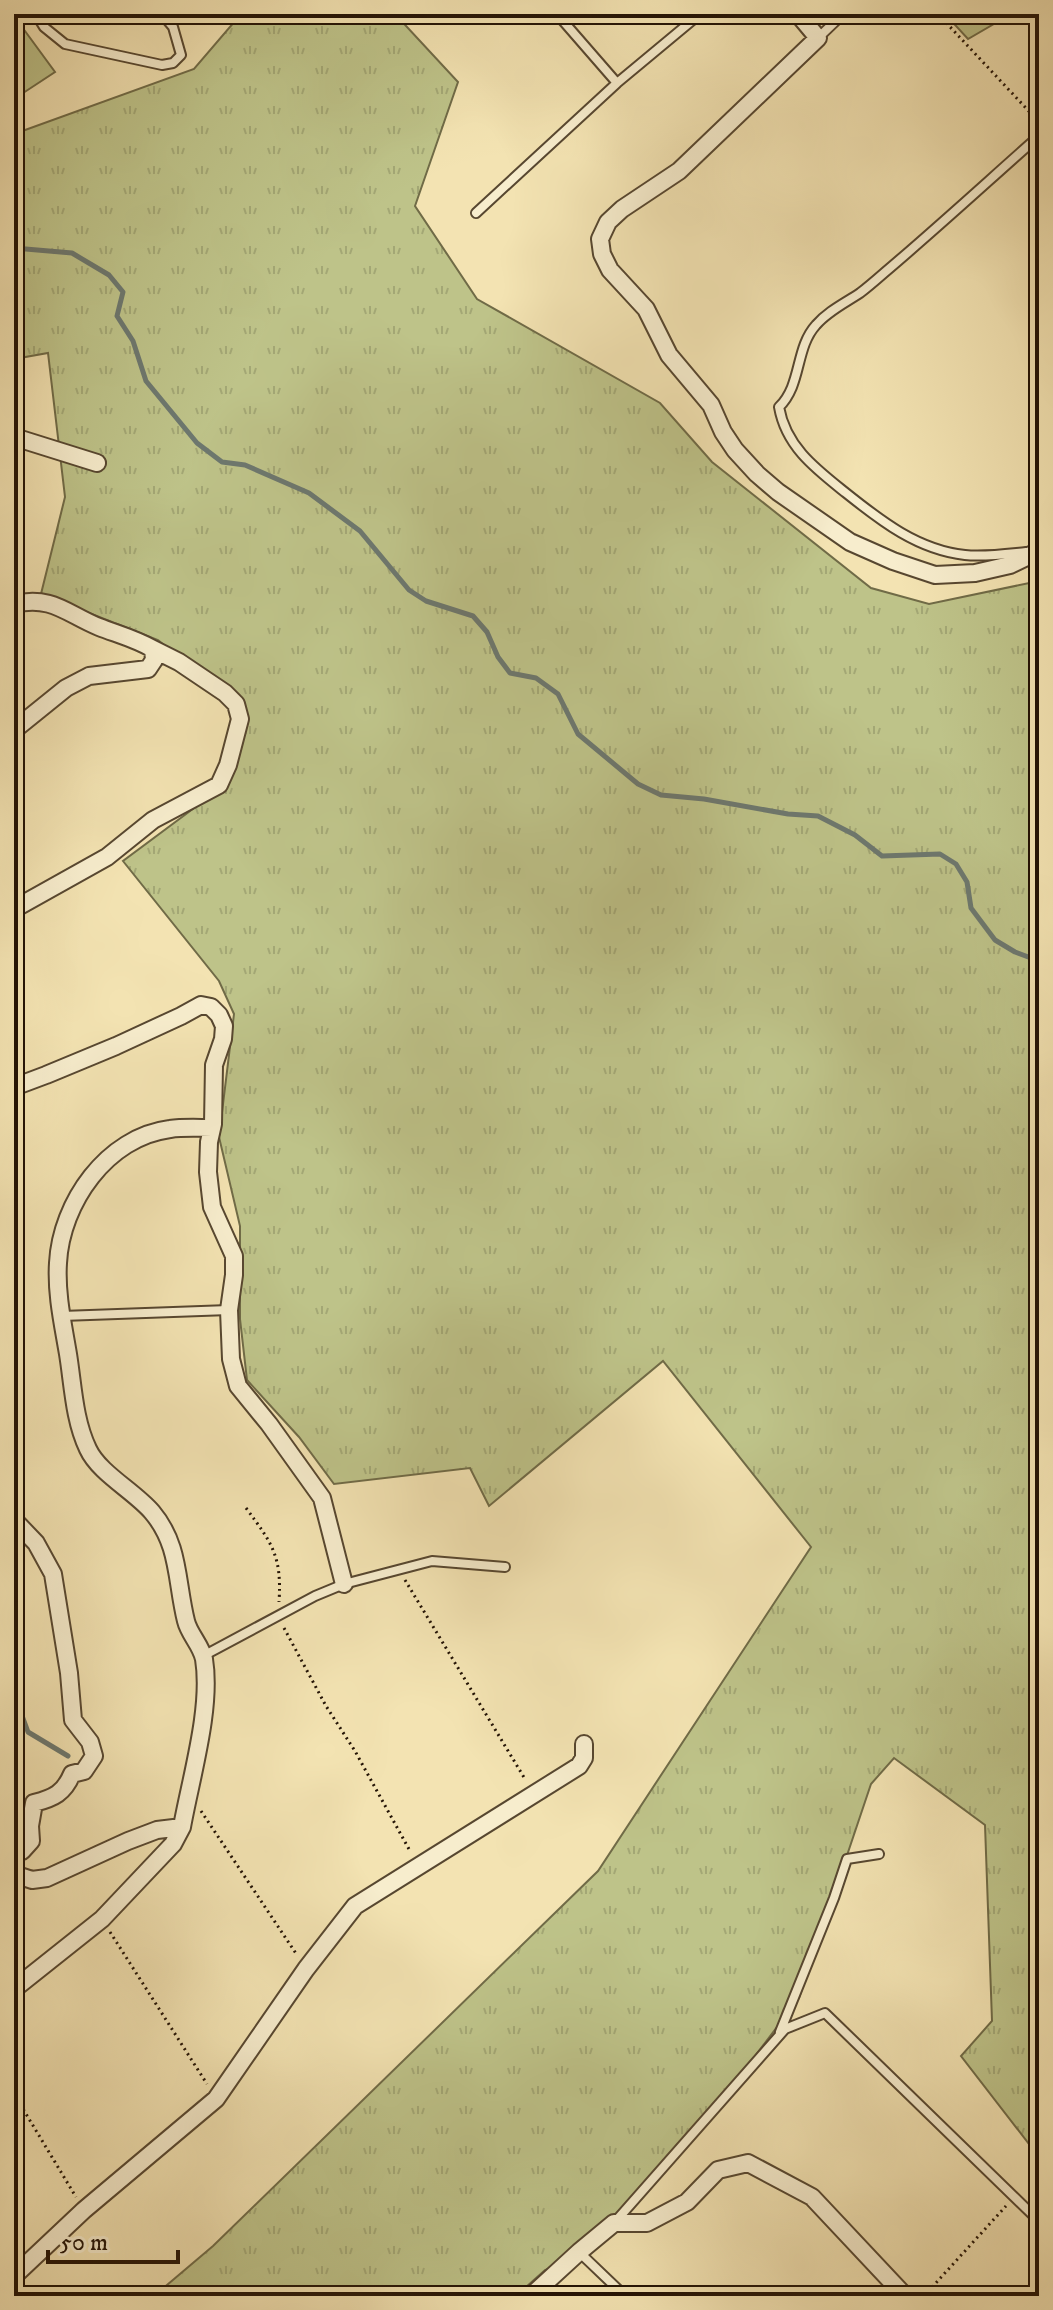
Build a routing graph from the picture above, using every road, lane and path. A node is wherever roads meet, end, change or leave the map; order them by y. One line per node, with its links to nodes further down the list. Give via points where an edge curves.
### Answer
1 (36, 14): 2 (lane, via 65,44 162,65 181,55 173,27)
2 (162, 14)
3 (557, 14): 9 (lane)
4 (700, 14): 9 (lane)
5 (798, 14): 8 (street)
6 (843, 14): 8 (lane)
7 (938, 14): 10 (path)
8 (818, 38): 15 (street, via 679,171 608,222 600,239 602,254 646,309 669,355 711,405 735,450 778,492 850,542 935,575 1010,565)
9 (617, 83): 12 (lane)
10 (1039, 122)
11 (1039, 136): 15 (lane, via 906,254 815,325 792,390 779,407 786,430 808,462 899,533 963,555)
12 (476, 213)
13 (14, 437): 14 (street)
14 (97, 463)
15 (1039, 550)
16 (14, 604): 17 (street, via 60,606)
17 (153, 649): 18 (street, via 148,669 89,676); 19 (street, via 236,704 240,719 219,785 153,820 107,857)
18 (14, 730)
19 (14, 909)
20 (16, 1087): 21 (street, via 201,1005 211,1007 224,1026 214,1065)
21 (212, 1128): 22 (street, via 212,1207 234,1256); 23 (street, via 168,1129 129,1142 103,1162 82,1189 64,1229 58,1260)
22 (229, 1310): 23 (lane); 28 (street, via 238,1386 322,1498)
23 (62, 1316): 30 (street, via 80,1429 89,1451 169,1535 186,1623)
24 (246, 1508): 29 (path, via 271,1541 281,1578)
25 (14, 1520): 35 (street, via 36,1543 53,1574 73,1720 94,1756 84,1771 72,1774 66,1789 34,1803 31,1841)
26 (505, 1567): 27 (lane, via 432,1561)
27 (399, 1570): 28 (lane); 33 (path)
28 (344, 1584): 29 (lane)
29 (278, 1617): 30 (lane); 37 (path)
30 (203, 1656): 32 (street, via 206,1701)
31 (584, 1744): 33 (street, via 579,1766)
32 (188, 1791): 34 (street); 40 (path)
33 (535, 1795): 37 (street)
34 (182, 1827): 38 (street, via 157,1830 47,1878); 39 (street, via 173,1844)
35 (14, 1852)
36 (879, 1854): 42 (lane, via 847,1859)
37 (419, 1867): 40 (street, via 355,1906)
38 (14, 1874)
39 (102, 1919): 41 (street); 44 (path)
40 (306, 1969): 44 (street)
41 (14, 1989)
42 (778, 2036): 45 (lane, via 825,2013); 48 (lane)
43 (14, 2094): 46 (path)
44 (216, 2099): 46 (street)
45 (1014, 2197): 47 (lane); 54 (path)
46 (84, 2210): 50 (street)
47 (1039, 2221)
48 (614, 2223): 49 (street); 53 (street, via 647,2223 687,2202 718,2170 748,2163 812,2197)
49 (579, 2252): 51 (street); 52 (lane)
50 (14, 2276)
51 (531, 2296)
52 (625, 2296)
53 (905, 2296)
54 (924, 2296)

